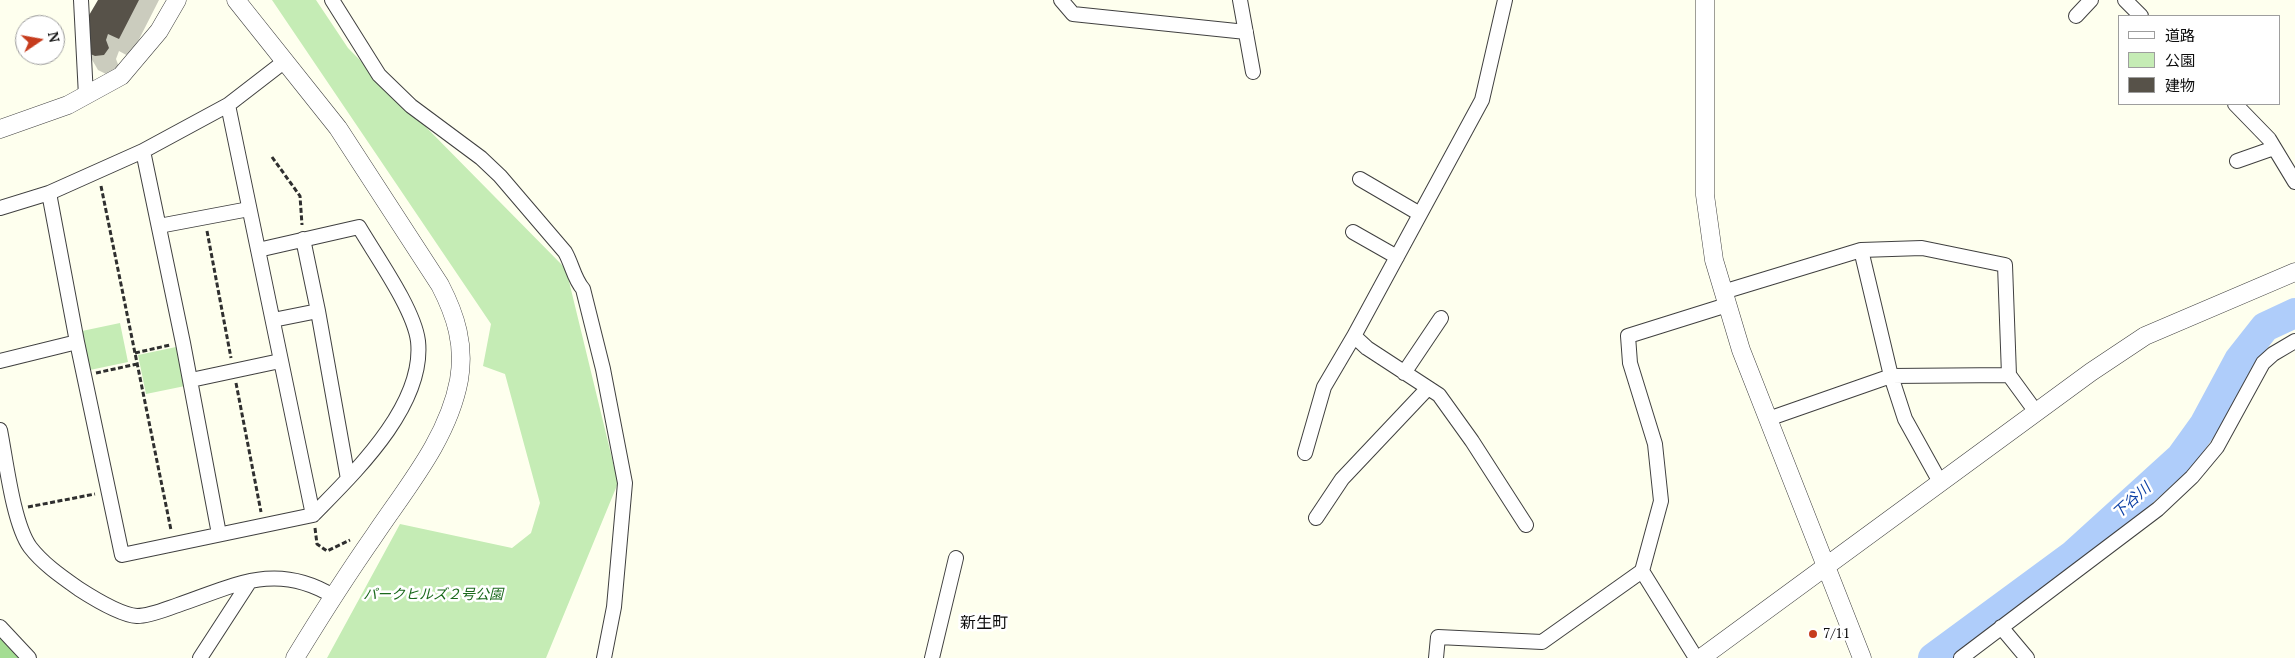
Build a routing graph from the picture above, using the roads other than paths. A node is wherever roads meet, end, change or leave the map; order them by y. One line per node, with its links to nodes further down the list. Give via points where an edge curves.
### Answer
1 (82, 0): 16 (street)
2 (177, 0): 16 (street, via 159,31 122,76)
3 (236, 0): 14 (street)
4 (332, 0): 70 (street, via 379,75 411,106 500,176 565,252 573,266 603,369 625,483 614,607)
5 (1061, 0): 13 (street, via 1073,14)
6 (1240, 0): 13 (street)
7 (1505, 0): 28 (street, via 1482,100)
8 (1704, 0): 36 (street, via 1705,195 1714,260)
9 (2091, 0): 12 (street)
10 (2125, 0): 11 (street)
11 (2140, 15)
12 (2076, 16)
13 (1246, 32): 15 (street)
14 (285, 61): 17 (street); 64 (street, via 338,128 440,285 453,310 460,343 459,380 449,417 424,462)
15 (1253, 72)
16 (86, 96): 19 (street)
17 (228, 105): 21 (street); 27 (street)
18 (2236, 105): 20 (street)
19 (0, 128)
20 (2274, 148): 22 (street); 24 (street)
21 (143, 151): 25 (street); 29 (street)
22 (2237, 161)
23 (1360, 180): 28 (street)
24 (2295, 182)
25 (49, 193): 26 (street); 42 (street)
26 (0, 208)
27 (249, 208): 29 (street); 32 (street)
28 (1420, 214): 34 (street)
29 (159, 226): 48 (street)
30 (1353, 232): 34 (street)
31 (303, 239): 32 (street); 37 (street); 54 (street, via 359,227 410,315 418,340 417,365 410,391 392,423)
32 (258, 250): 39 (street)
33 (1861, 250): 36 (street); 46 (street, via 1922,248 2005,265); 47 (street)
34 (1396, 257): 40 (street)
35 (2295, 272): 50 (street, via 2145,336)
36 (1725, 299): 51 (street); 62 (street, via 1628,336 1630,363 1655,444 1662,501)
37 (318, 312): 39 (street); 54 (street)
38 (1441, 318): 45 (street)
39 (273, 320): 44 (street)
40 (1354, 336): 45 (street); 53 (street, via 1324,388)
41 (2295, 341): 66 (street, via 2263,364 2217,447 2192,477 2158,510)
42 (76, 342): 43 (street); 59 (street, via 122,555)
43 (0, 361)
44 (280, 361): 48 (street); 56 (street)
45 (1404, 373): 49 (street)
46 (2009, 375): 47 (street); 50 (street)
47 (1891, 376): 51 (street); 55 (street, via 1905,419)
48 (191, 380): 59 (street)
49 (1428, 388): 57 (street, via 1342,479); 58 (street, via 1439,395 1472,441)
50 (2036, 412): 55 (street)
51 (1768, 419): 61 (street)
52 (0, 430): 63 (street, via 16,510 29,546 44,562 87,594 137,616)
53 (1304, 454)
54 (348, 479): 56 (street)
55 (1940, 482): 61 (street)
56 (313, 515): 59 (street)
57 (1316, 518)
58 (1526, 525)
59 (219, 534)
60 (956, 558): 71 (street)
61 (1825, 566): 74 (street); 75 (street)
62 (1642, 571): 72 (street, via 1542,642 1438,637); 73 (street)
63 (250, 581): 64 (street, via 291,579); 68 (street)
64 (333, 596): 69 (street)
65 (0, 626): 67 (street)
66 (2001, 627): 76 (street); 77 (street)
67 (29, 658)
68 (200, 658)
69 (295, 658)
70 (604, 658)
71 (932, 658)
72 (1436, 658)
73 (1696, 658)
74 (1701, 658)
75 (1862, 658)
76 (1961, 658)
77 (2027, 658)

